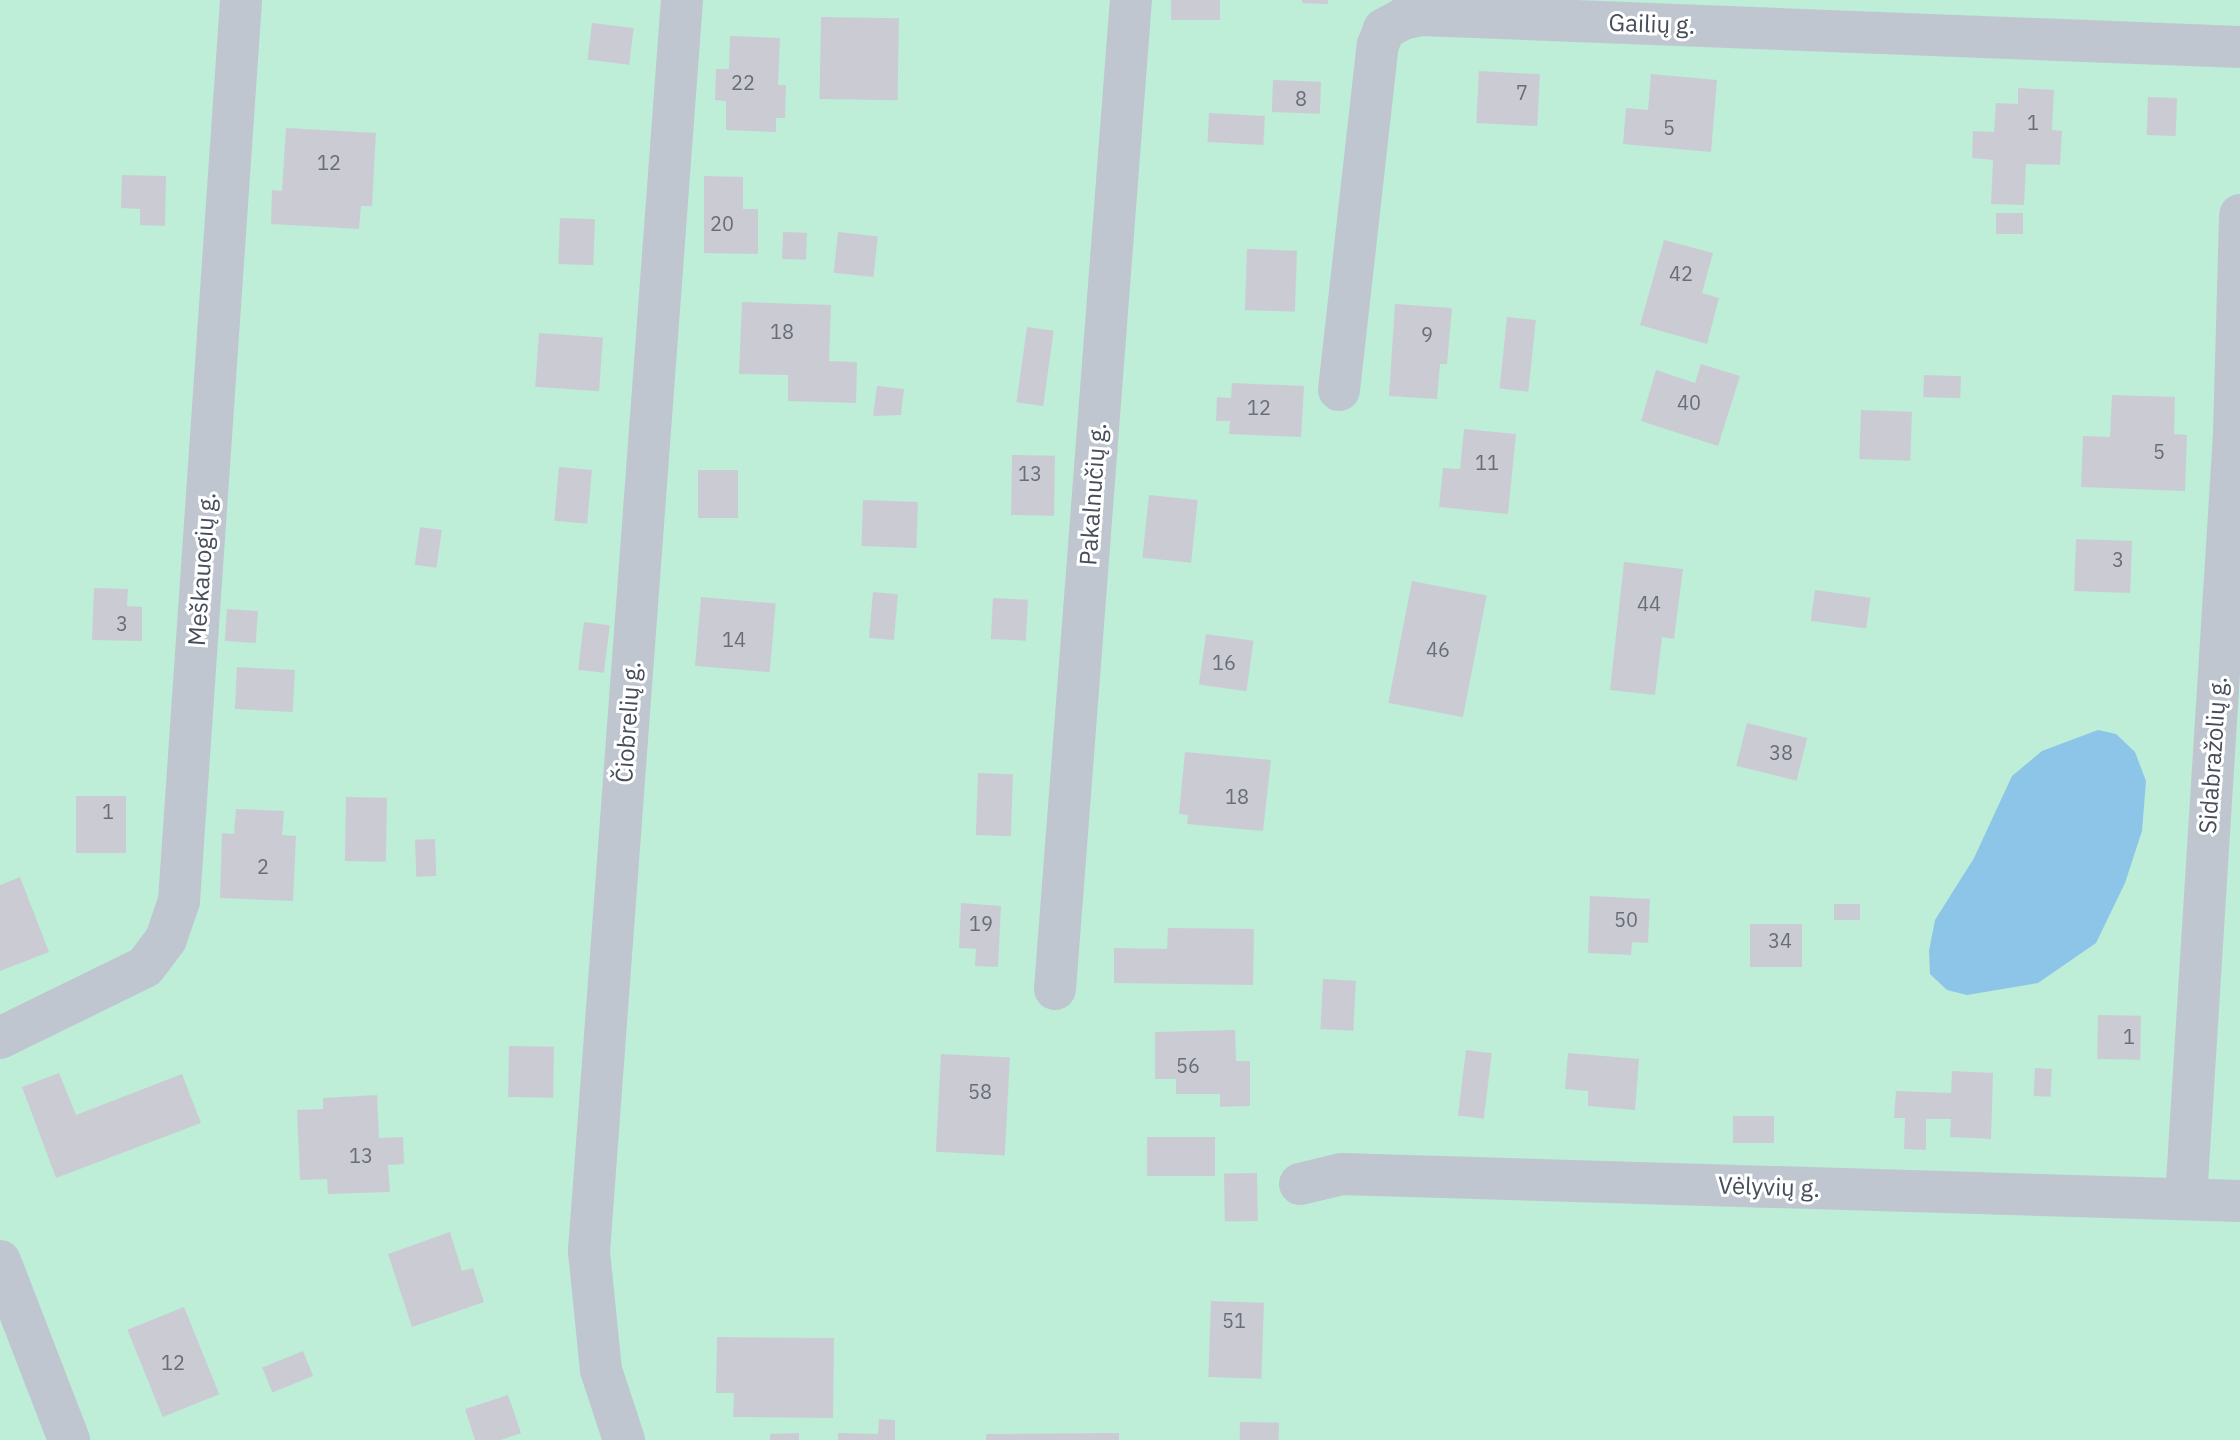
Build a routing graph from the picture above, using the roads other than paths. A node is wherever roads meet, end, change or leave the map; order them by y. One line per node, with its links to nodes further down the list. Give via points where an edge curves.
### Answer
1 (241, 0): 9 (street, Meškauogių g., via 179,901 166,939 145,967)
2 (682, 0): 15 (street, Čiobrelių g., via 589,1251 601,1370)
3 (1131, 0): 8 (street, Pakalnučių g.)
4 (2240, 47): 6 (street, Gailių g., via 1422,15 1403,19 1384,29 1378,45)
5 (2240, 215): 7 (street, Sidabražolių g.)
6 (1339, 390)
7 (2237, 433): 11 (street, Sidabražolių g.)
8 (1055, 989)
9 (0, 1038)
10 (1300, 1184): 11 (street, Vėlyvių g., via 1342,1174)
11 (2186, 1199): 12 (street, Vėlyvių g.)
12 (2240, 1201)
13 (0, 1261): 14 (street)
14 (69, 1440)
15 (624, 1440)

